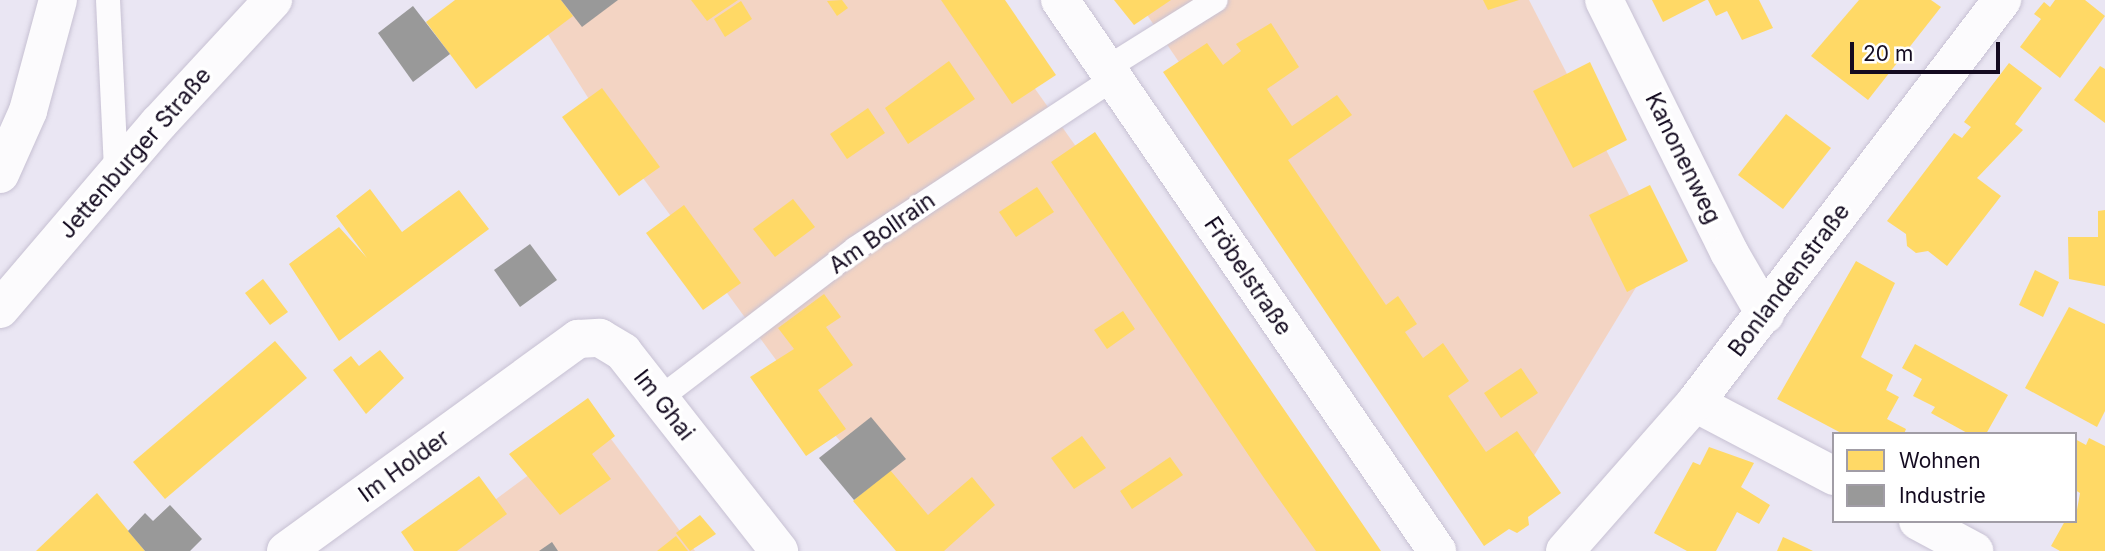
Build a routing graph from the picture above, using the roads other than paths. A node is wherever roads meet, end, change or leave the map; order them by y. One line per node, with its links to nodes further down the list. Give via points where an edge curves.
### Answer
1 (58, 0): 10 (street, via 29,111)
2 (108, 0): 9 (lane)
3 (273, 0): 9 (street, Jettenburger Straße)
4 (1060, 0): 8 (street, Fröbelstraße)
5 (1216, 0): 8 (lane, Am Bollrain)
6 (1604, 0): 12 (street, Kanonenweg)
7 (2002, 0): 12 (street, Bonlandenstraße)
8 (1110, 74): 14 (lane, Am Bollrain, via 855,249); 20 (street, Fröbelstraße)
9 (116, 172): 11 (street, Jettenburger Straße)
10 (0, 174)
11 (0, 309)
12 (1765, 314): 15 (street, Bonlandenstraße)
13 (521, 382): 14 (street, Im Ghai, via 578,339 600,338 622,352); 18 (street, Im Holder)
14 (659, 399): 19 (street, Im Ghai)
15 (1695, 403): 16 (street); 21 (street, Bonlandenstraße)
16 (1832, 475)
17 (1922, 523): 22 (street)
18 (286, 551)
19 (779, 551)
20 (1437, 551)
21 (1565, 551)
22 (1974, 551)

